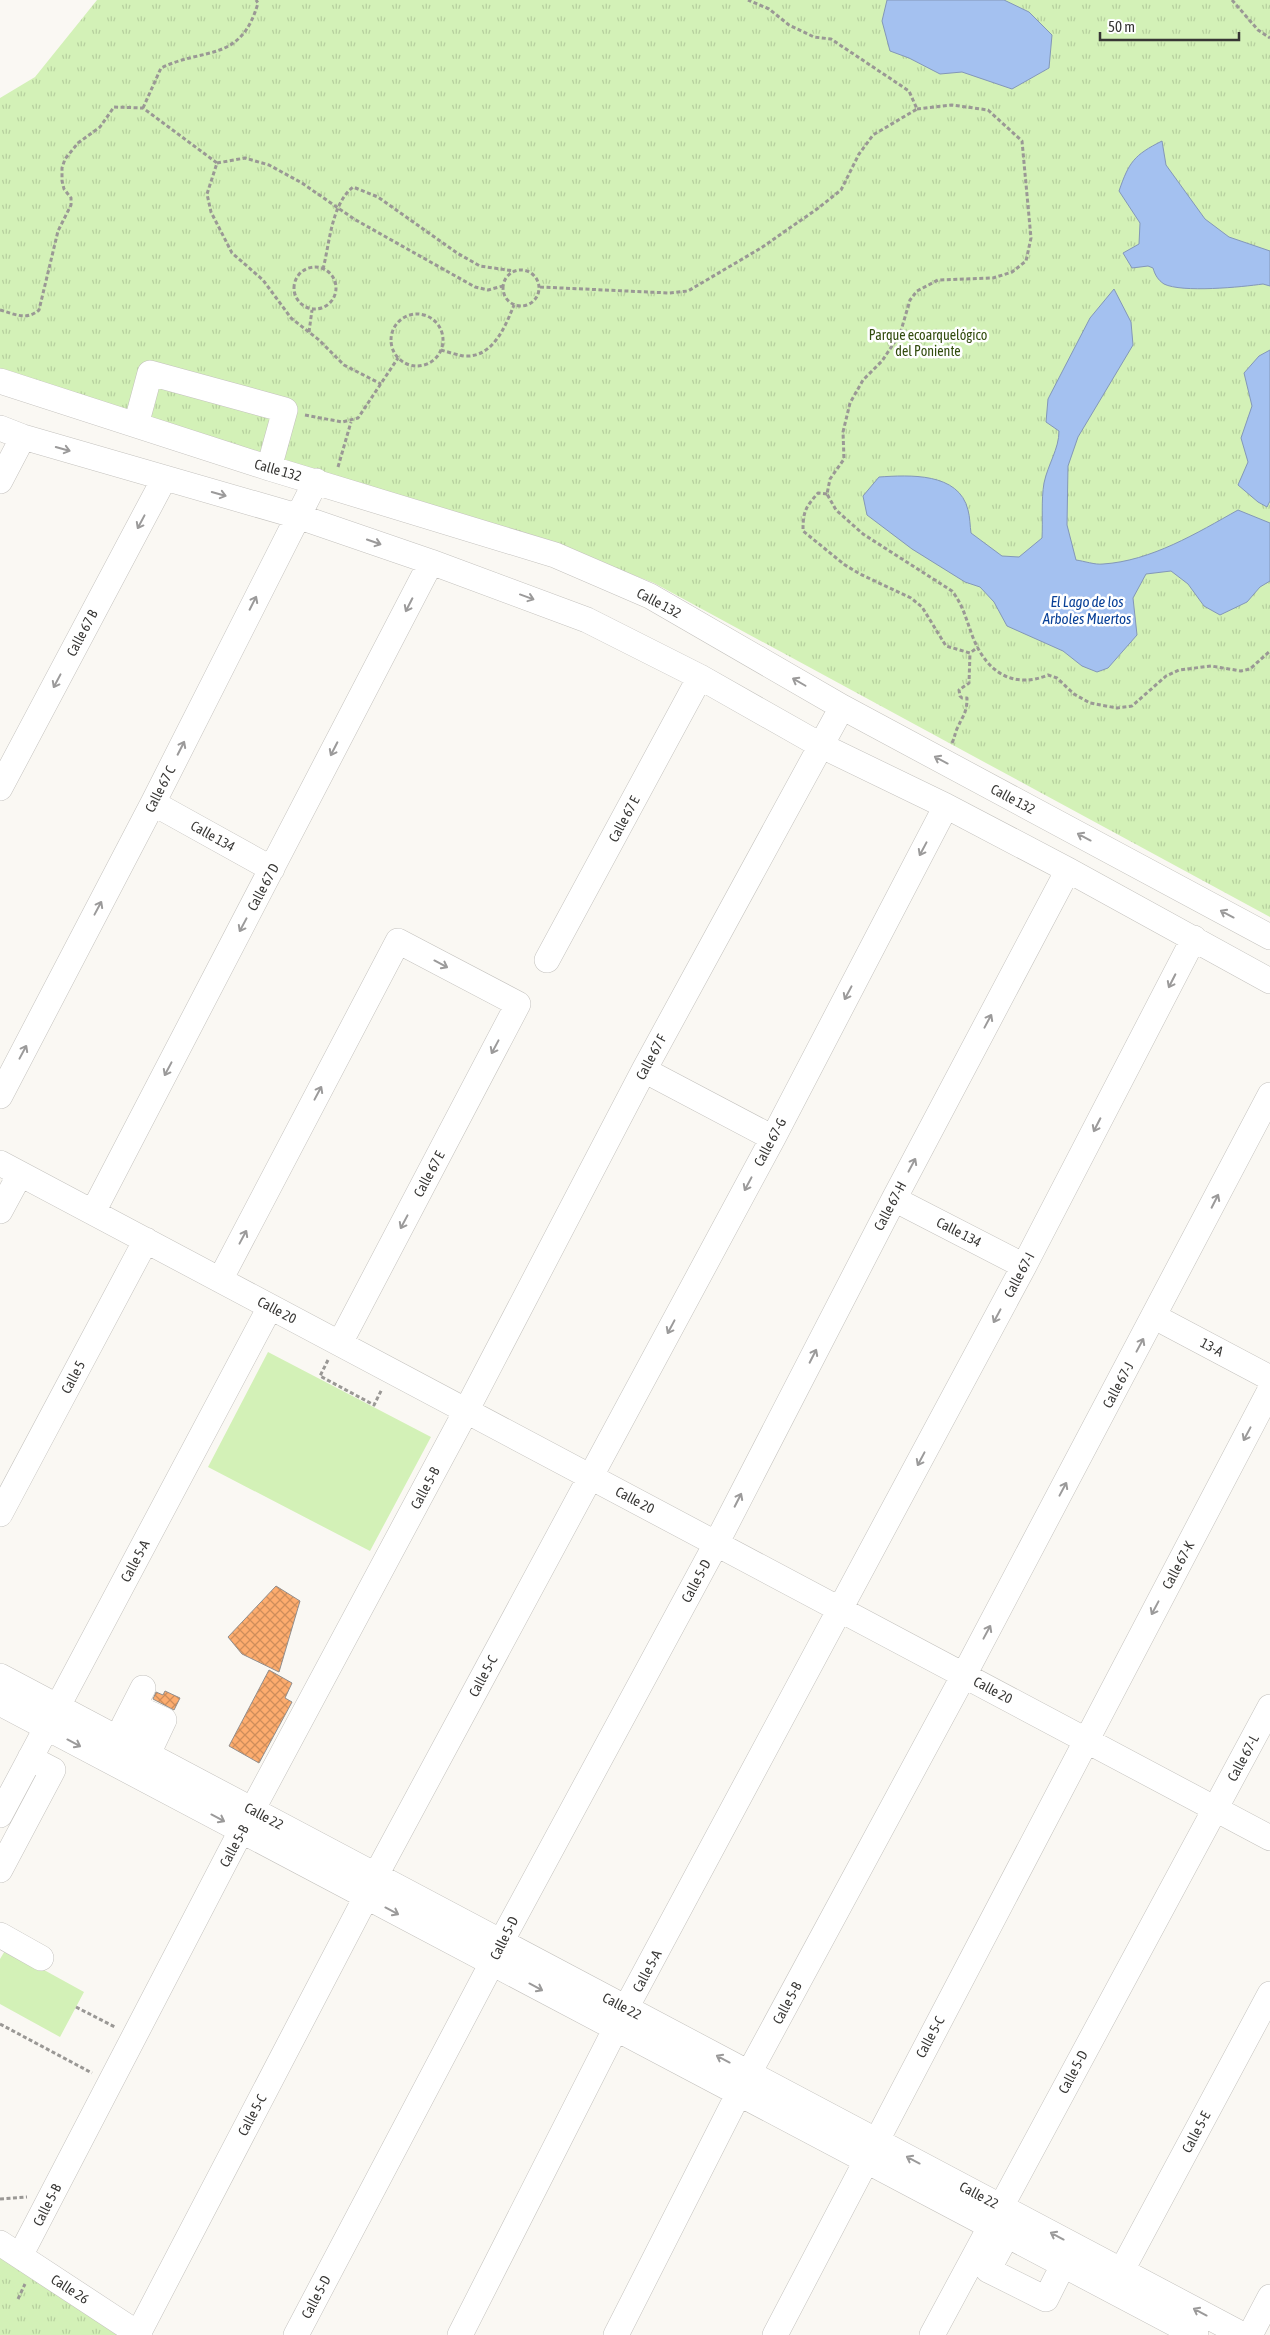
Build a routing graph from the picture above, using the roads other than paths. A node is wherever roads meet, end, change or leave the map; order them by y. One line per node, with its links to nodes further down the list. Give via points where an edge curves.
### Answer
1 (0, 381): 2 (street, Calle 132)
2 (136, 425): 5 (street, Calle 132); 5 (street, via 150,373 285,410)
3 (0, 428): 4 (street)
4 (23, 437): 6 (street, one-way to 6); 7 (street)
5 (269, 468): 8 (street, Calle 132)
6 (164, 479): 9 (street, one-way to 9); 14 (street, Calle 67 B, one-way to 14)
7 (0, 481)
8 (324, 483): 9 (street, Calle 67 C); 12 (street, Calle 132, one-way to 8, via 650,596 555,555)
9 (297, 516): 10 (street, one-way to 10); 15 (street, Calle 67 C, one-way to 9)
10 (431, 562): 11 (street, one-way to 11, via 587,620); 17 (street, Calle 67 D, one-way to 17)
11 (700, 677): 13 (street); 21 (street, Calle 67 E)
12 (842, 707): 13 (street, Calle 67 F); 19 (street, Calle 132, one-way to 12)
13 (820, 745): 16 (street); 23 (street, Calle 67 F)
14 (0, 788)
15 (153, 803): 17 (street, Calle 134); 25 (street, Calle 67 C, one-way to 15)
16 (946, 806): 18 (street); 26 (street, Calle 67-G, one-way to 26)
17 (272, 869): 30 (street, Calle 67 D, one-way to 30)
18 (1068, 870): 20 (street); 28 (street, Calle 67-H, one-way to 18)
19 (1270, 937)
20 (1194, 938): 22 (street); 32 (street, Calle 67-I, one-way to 32)
21 (547, 960)
22 (1270, 980)
23 (644, 1070): 26 (street); 39 (street, Calle 67 F)
24 (1270, 1095): 35 (street, Calle 67-J, one-way to 24)
25 (0, 1096)
26 (773, 1138): 40 (street, Calle 67-G, one-way to 40)
27 (10, 1168): 29 (street); 30 (street, Calle 20)
28 (894, 1199): 32 (street, Calle 134); 42 (street, Calle 67-H, one-way to 28)
29 (0, 1211)
30 (93, 1212): 31 (street, Calle 20)
31 (146, 1240): 33 (street, Calle 20); 41 (street, Calle 5)
32 (1024, 1266): 43 (street, Calle 67-I, one-way to 43)
33 (220, 1280): 34 (street, Calle 20); 36 (street, Calle 67 E, one-way to 36, via 398,941 518,1004)
34 (270, 1307): 36 (street, Calle 20); 49 (street, Calle 5-A)
35 (1154, 1317): 37 (street, 13-A); 44 (street, Calle 67-J, one-way to 35)
36 (335, 1349): 39 (street, Calle 20)
37 (1270, 1378)
38 (1270, 1390): 50 (street, Calle 67-K, one-way to 50)
39 (466, 1411): 40 (street, Calle 20); 55 (street, Calle 5-B)
40 (591, 1477): 42 (street, Calle 20); 58 (street, Calle 5-C)
41 (0, 1514)
42 (716, 1544): 43 (street, Calle 20); 60 (street, Calle 5-D)
43 (840, 1610): 44 (street, Calle 20); 63 (street, Calle 5-A)
44 (964, 1675): 50 (street, Calle 20); 64 (street, Calle 5-B)
45 (0, 1676): 49 (street, Calle 22)
46 (143, 1688): 51 (street)
47 (0, 1704): 49 (street, Calle 22)
48 (1270, 1707): 53 (street, Calle 67-L)
49 (52, 1717): 51 (street, Calle 22); 52 (street, Calle 5-A); 55 (street, Calle 22, one-way to 55)
50 (1086, 1740): 53 (street, Calle 20); 65 (street, Calle 5-C)
51 (131, 1746): 55 (street, Calle 22)
52 (30, 1758): 54 (street, Calle 5-A); 57 (street, via 54,1770)
53 (1216, 1809): 56 (street, Calle 20); 66 (street, Calle 5-D)
54 (0, 1816)
55 (248, 1821): 58 (street, Calle 22); 67 (street, Calle 5-B)
56 (1270, 1838)
57 (0, 1870)
58 (371, 1886): 60 (street, Calle 22); 71 (street, Calle 5-C)
59 (0, 1936): 61 (street)
60 (496, 1952): 63 (street, Calle 22); 72 (street, Calle 5-D)
61 (41, 1958)
62 (1270, 1994): 69 (street, Calle 5-E)
63 (621, 2018): 64 (street, Calle 22); 73 (street, Calle 5-A)
64 (744, 2083): 65 (street, Calle 22); 74 (street, Calle 5-B)
65 (872, 2151): 66 (street, Calle 22); 75 (street, Calle 5-C)
66 (999, 2222): 68 (street, Calle 22); 68 (street, via 988,2270 1046,2299); 69 (street, Calle 22, one-way to 66); 76 (street, Calle 5-D)
67 (16, 2259): 71 (street, Calle 26)
68 (1063, 2264): 77 (street, Calle 22)
69 (1122, 2270): 78 (street, Calle 22, one-way to 69)
70 (1270, 2297): 79 (street)
71 (139, 2334)
72 (296, 2335)
73 (460, 2335)
74 (616, 2335)
75 (776, 2335)
76 (932, 2335)
77 (1196, 2335)
78 (1243, 2335)
79 (1250, 2335)

